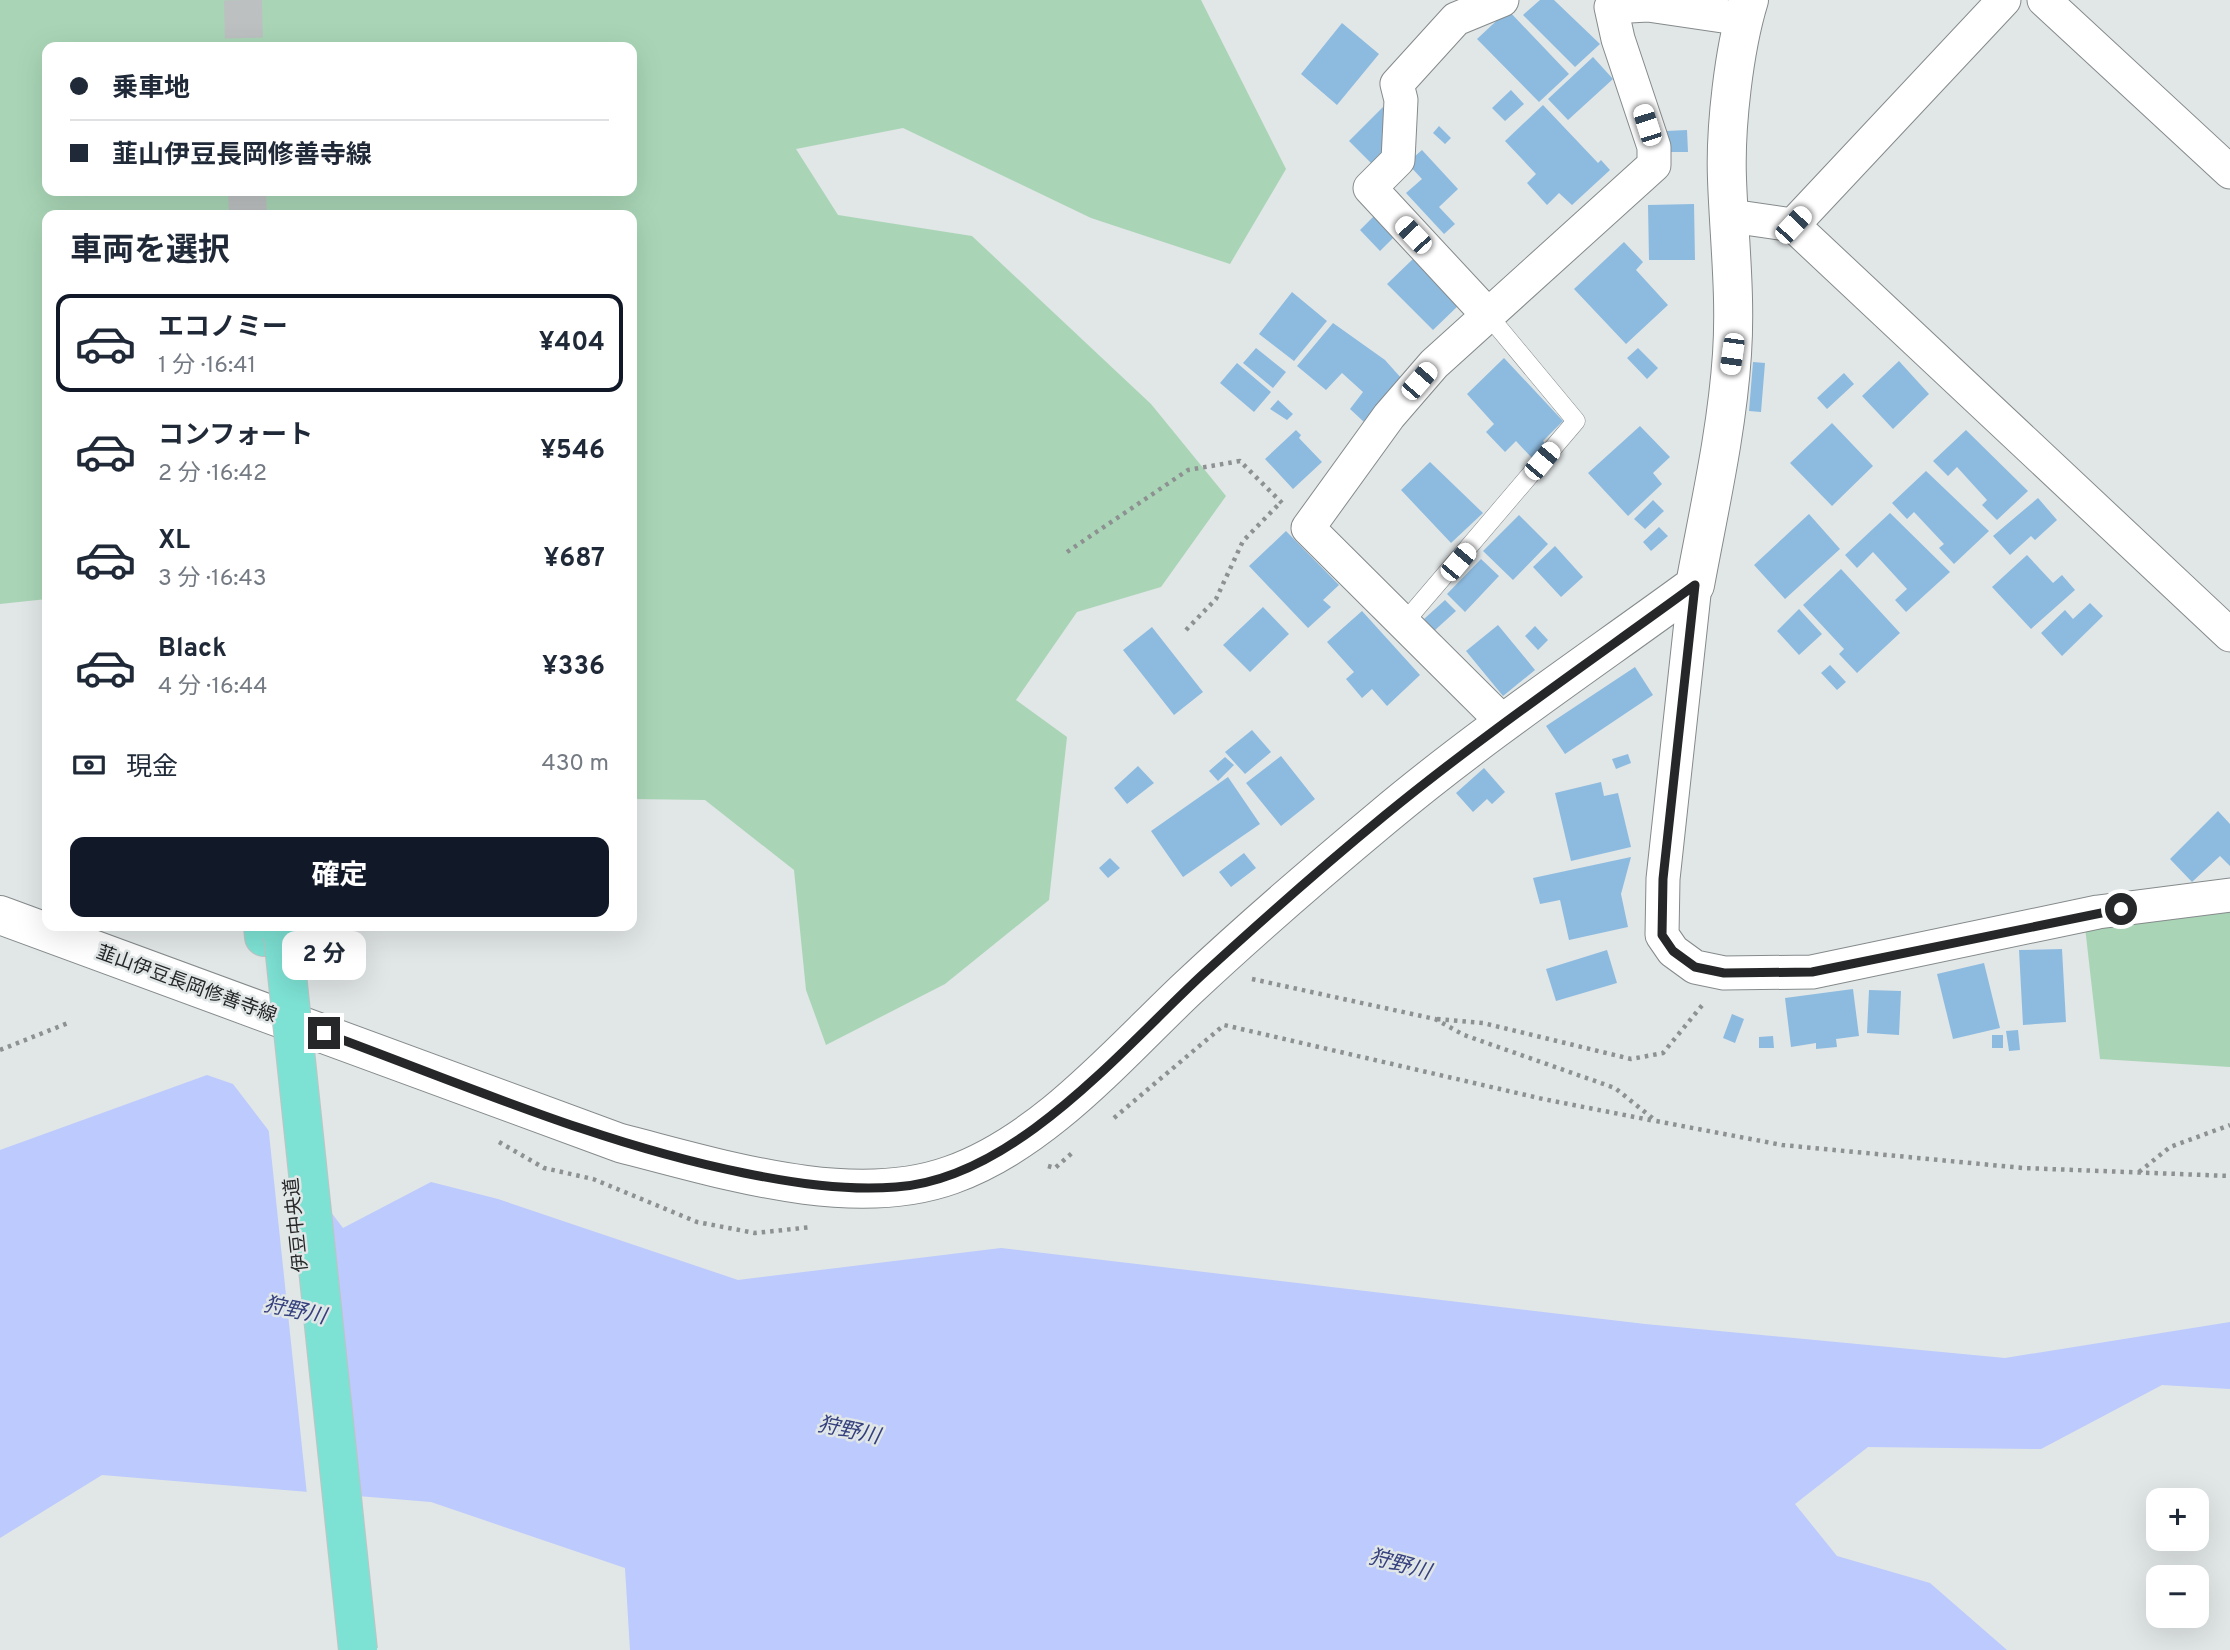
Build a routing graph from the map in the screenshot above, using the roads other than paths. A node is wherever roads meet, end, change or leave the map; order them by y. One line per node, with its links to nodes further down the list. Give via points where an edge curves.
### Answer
1 (1502, 0): 9 (street, via 1457,19 1397,84 1401,100 1398,160 1370,188)
2 (2004, 0): 8 (street)
3 (2044, 0): 6 (street)
4 (1606, 3): 5 (street); 9 (street, via 1654,147 1654,165)
5 (1746, 9): 7 (main road, via 1730,120 1727,178)
6 (2230, 172)
7 (1731, 216): 8 (street); 10 (main road, via 1732,354)
8 (1793, 225): 12 (street)
9 (1488, 316): 11 (lane, via 1576,421); 11 (street, via 1434,364 1389,415 1308,528)
10 (1695, 585): 13 (main road, 韮山伊豆長岡修善寺線); 14 (street, via 1663,879 1662,935 1673,951 1695,967 1724,973 1812,972 2098,912)
11 (1403, 624): 13 (street)
12 (2230, 635)
13 (1505, 724): 17 (main road, 韮山伊豆長岡修善寺線, via 1385,815 1216,962 1028,1136 950,1176 900,1187 845,1188 786,1181 620,1143)
14 (2230, 895)
15 (0, 915): 16 (main road, 韮山伊豆長岡修善寺線)
16 (42, 930)
17 (44, 931)
18 (273, 931): 19 (highway, 伊豆中央道); 20 (highway, 伊豆中央道, bridge)
19 (340, 1650)
20 (358, 1650)

